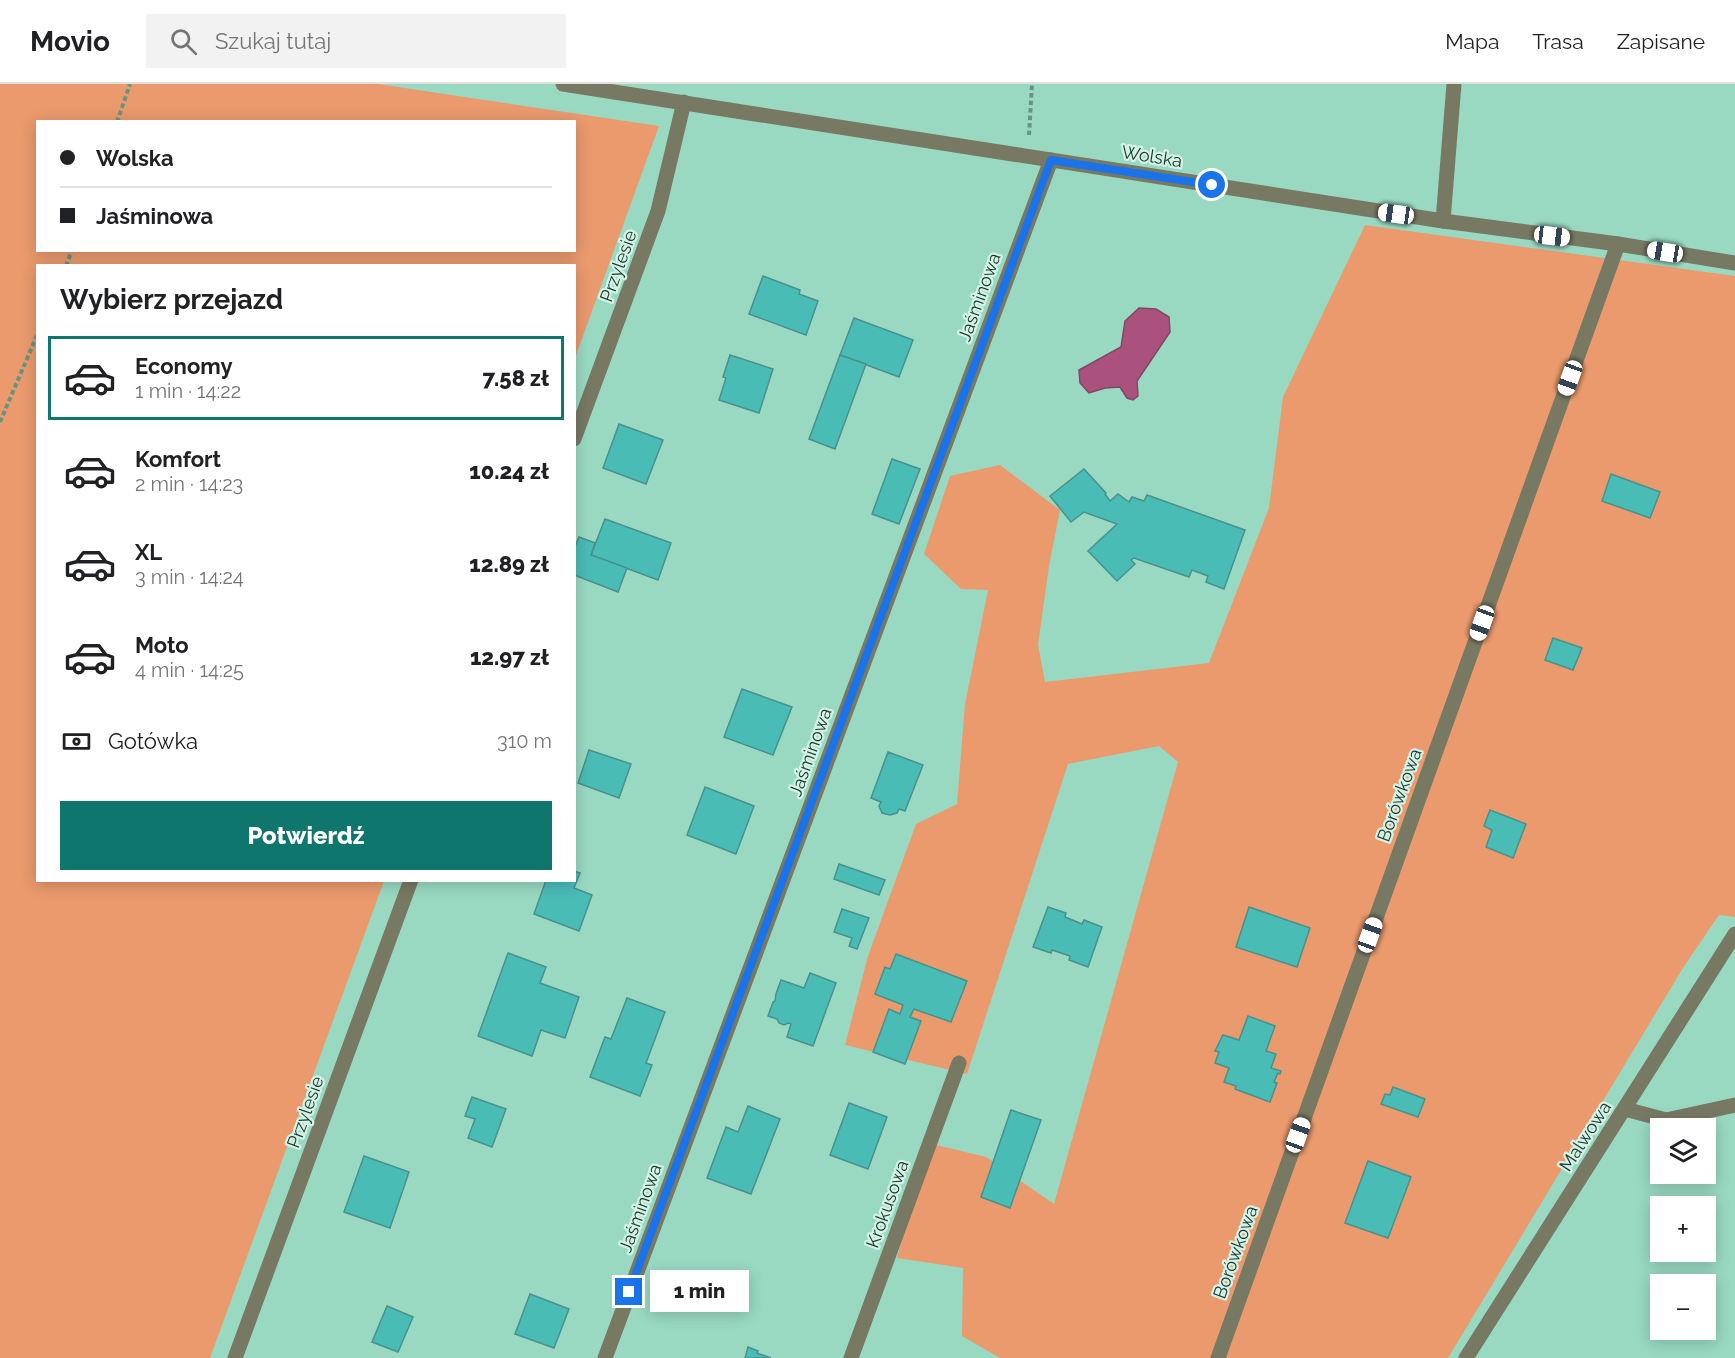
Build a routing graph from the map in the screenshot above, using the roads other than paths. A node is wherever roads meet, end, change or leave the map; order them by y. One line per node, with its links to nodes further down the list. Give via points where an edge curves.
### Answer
1 (563, 84): 3 (street, Wolska)
2 (1454, 84): 5 (street)
3 (684, 102): 4 (street, Wolska); 8 (street, Przylesie, via 658,212)
4 (1051, 160): 5 (street, Wolska); 15 (street, Jaśminowa)
5 (1443, 221): 6 (street, Wolska)
6 (1618, 244): 7 (street, Wolska); 17 (street, Borówkowa)
7 (1735, 263)
8 (576, 434)
9 (410, 882): 14 (street, Przylesie)
10 (1735, 934): 13 (street, Malwowa)
11 (959, 1063): 16 (street, Krokusowa)
12 (1735, 1105): 13 (street, via 1666,1120)
13 (1625, 1109): 18 (street, Malwowa)
14 (235, 1358)
15 (605, 1358)
16 (851, 1358)
17 (1218, 1358)
18 (1466, 1358)

